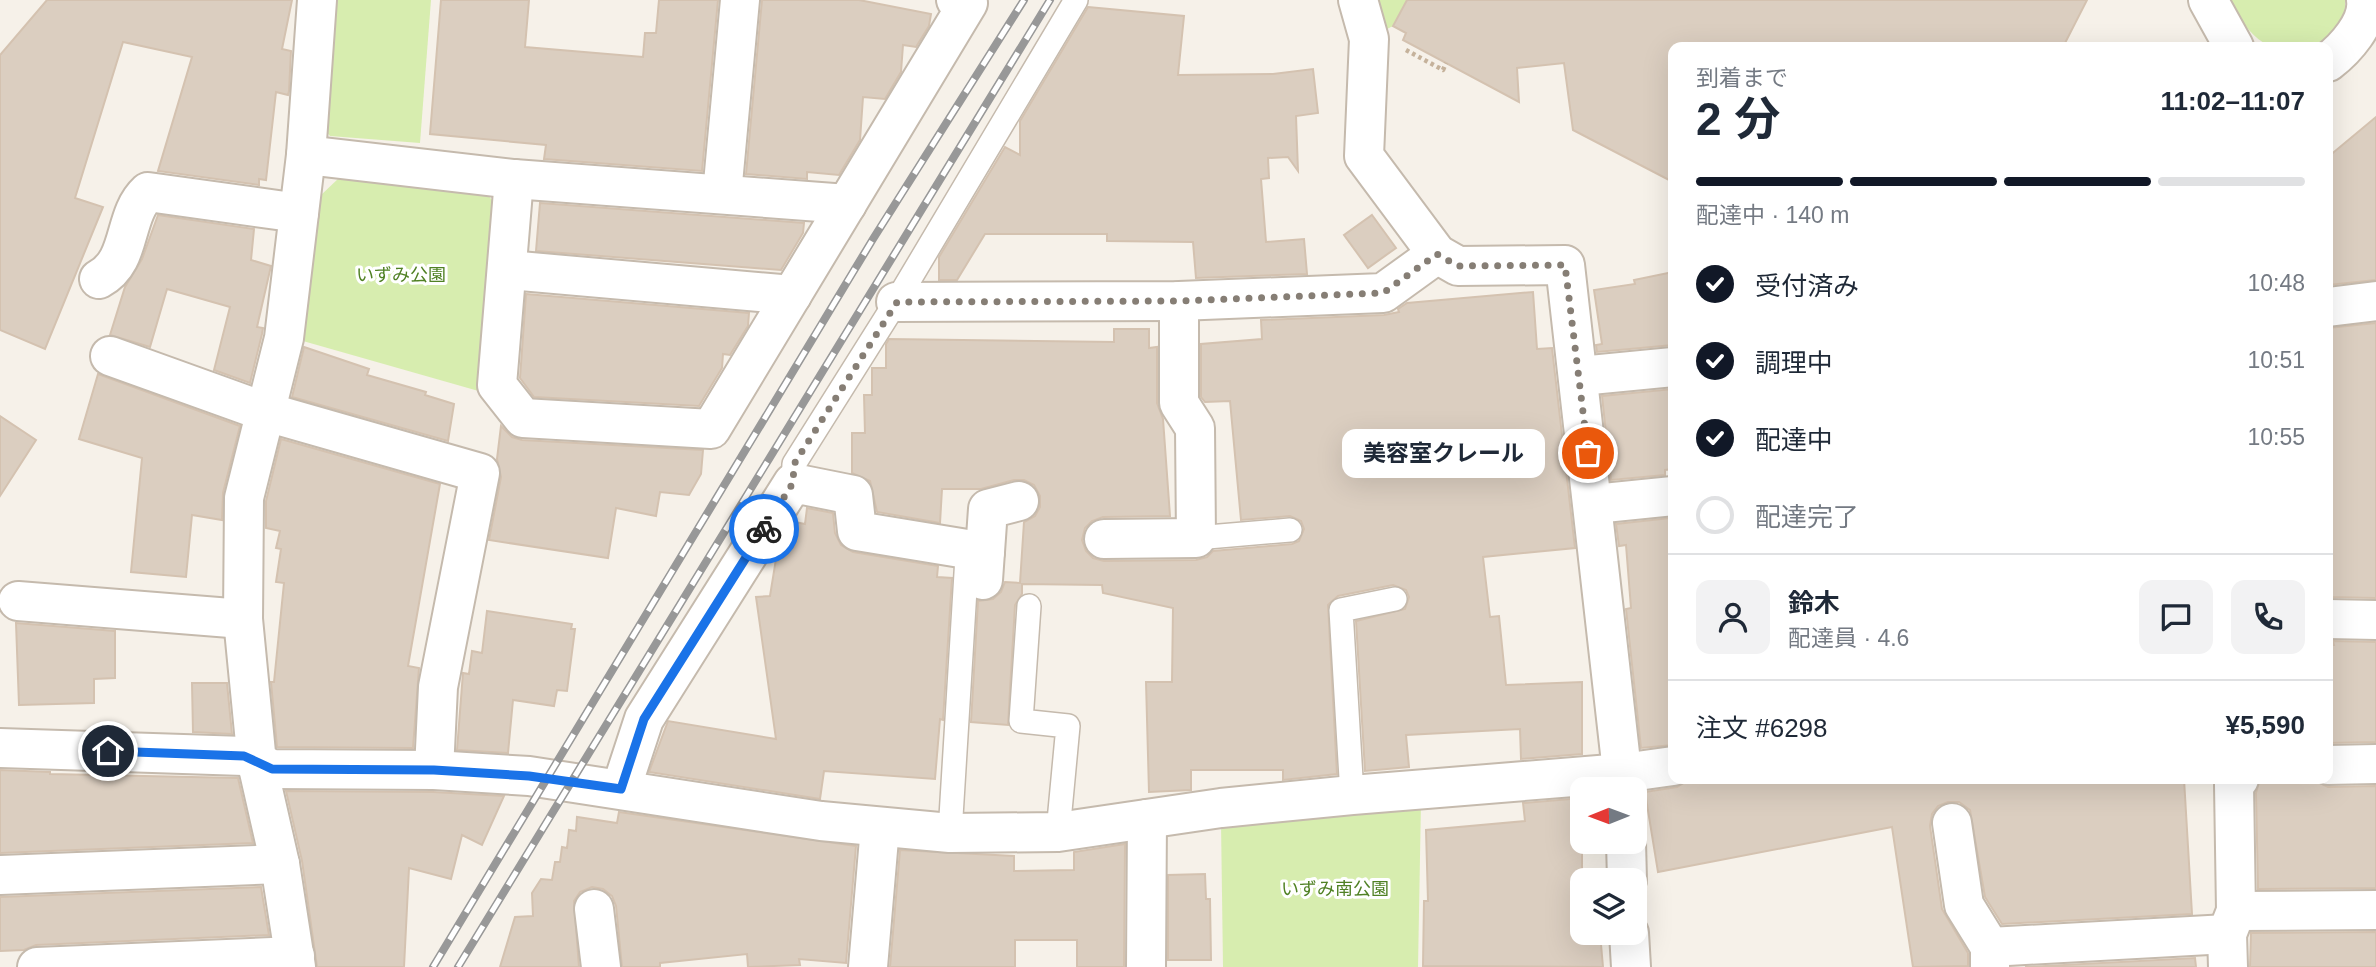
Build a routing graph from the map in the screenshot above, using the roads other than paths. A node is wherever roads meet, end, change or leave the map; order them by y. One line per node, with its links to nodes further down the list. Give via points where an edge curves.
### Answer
1 (317, 0): 12 (street)
2 (740, 0): 14 (street)
3 (956, 0): 15 (street, via 968,3)
4 (1076, 0): 23 (lane)
5 (1359, 0): 17 (street, via 1369,39 1364,156)
6 (2208, 0): 8 (street)
7 (2366, 0): 10 (street, via 2367,8 2346,48)
8 (2231, 42)
9 (2376, 55): 11 (street)
10 (2333, 58)
11 (2333, 69)
12 (306, 155): 13 (street); 16 (street)
13 (514, 179): 14 (street); 18 (street)
14 (722, 194): 15 (street)
15 (847, 204): 20 (street)
16 (299, 213): 19 (street, via 148,192 140,200 117,265); 28 (street, via 284,338)
17 (1437, 254): 21 (street, via 1383,293); 27 (street, via 1458,266 1565,265)
18 (508, 270): 20 (street); 20 (street, via 498,385 523,418 711,429)
19 (99, 279)
20 (792, 295)
21 (1179, 301): 23 (street); 34 (street, via 1179,403 1195,428)
22 (2376, 301): 24 (street)
23 (897, 302): 29 (lane, via 794,464)
24 (2333, 306)
25 (110, 356): 28 (street)
26 (1668, 367): 27 (street)
27 (1580, 376): 32 (street)
28 (264, 411): 41 (street, via 244,498); 48 (street, via 480,473 438,687)
29 (793, 483): 36 (street, via 853,495 857,531); 53 (street, via 644,719)
30 (1668, 497): 32 (street)
31 (1019, 501): 36 (street, via 988,509)
32 (1594, 504): 49 (street)
33 (1290, 530): 34 (lane)
34 (1196, 538): 35 (street)
35 (1104, 539)
36 (979, 560): 59 (lane)
37 (1395, 599): 54 (lane, via 1341,610)
38 (18, 601): 41 (street)
39 (1029, 606): 58 (lane, via 1021,721 1068,726)
40 (2333, 619): 42 (street)
41 (243, 620): 44 (street)
42 (2376, 620)
43 (0, 748): 44 (street, via 244,756)
44 (257, 763): 48 (street, via 272,769); 60 (street)
45 (2376, 764): 46 (street)
46 (2333, 765)
47 (1668, 767): 50 (street)
48 (434, 770): 53 (street, via 529,776)
49 (1624, 777)
50 (1636, 777)
51 (1570, 784): 54 (street)
52 (2235, 784): 64 (street)
53 (621, 789): 57 (street)
54 (1352, 795): 55 (street)
55 (1147, 818): 58 (street); 72 (street)
56 (1951, 822): 67 (street, via 1964,905)
57 (880, 827): 59 (street); 71 (street)
58 (1058, 832): 59 (street)
59 (950, 833)
60 (280, 864): 61 (street); 68 (street)
61 (0, 875)
62 (594, 909): 70 (street)
63 (2376, 910): 64 (street)
64 (2230, 937): 66 (street)
65 (1630, 945): 73 (street)
66 (2077, 955): 67 (street)
67 (1990, 957)
68 (295, 962): 69 (street)
69 (37, 967)
70 (601, 967)
71 (868, 967)
72 (1146, 967)
73 (1631, 967)

